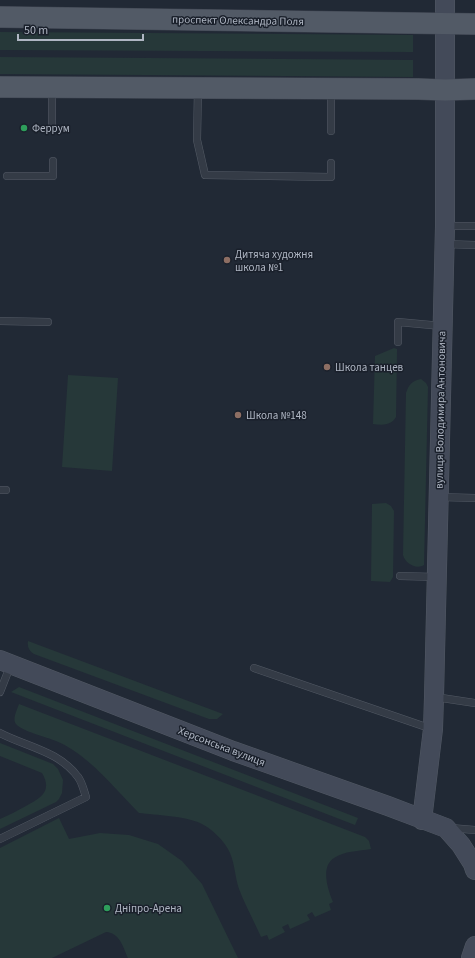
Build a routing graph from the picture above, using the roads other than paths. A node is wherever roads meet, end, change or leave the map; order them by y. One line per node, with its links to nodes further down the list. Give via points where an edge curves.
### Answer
1 (446, 0): 3 (street, вулиця Володимира Антоновича)
2 (0, 17): 3 (main road, проспект Олександра Поля)
3 (445, 24): 4 (main road, проспект Олександра Поля); 10 (street, вулиця Володимира Антоновича)
4 (475, 24)
5 (0, 87): 6 (main road)
6 (52, 87): 7 (main road); 11 (lane)
7 (198, 88): 8 (main road); 14 (lane, via 197,140 205,175 331,176)
8 (331, 89): 10 (main road); 12 (lane)
9 (475, 89): 10 (main road)
10 (445, 90): 17 (street, вулиця Володимира Антоновича)
11 (52, 124)
12 (331, 131)
13 (53, 161): 15 (lane, via 53,176)
14 (331, 163)
15 (7, 176)
16 (475, 226): 17 (lane)
17 (444, 235): 18 (lane); 21 (street, вулиця Володимира Антоновича)
18 (475, 246)
19 (0, 322): 20 (lane)
20 (48, 322)
21 (442, 326): 22 (lane, via 398,322); 23 (street, вулиця Володимира Антоновича)
22 (398, 342)
23 (439, 497): 24 (lane); 26 (street, вулиця Володимира Антоновича)
24 (475, 498)
25 (400, 576): 26 (lane)
26 (437, 577): 30 (street, вулиця Володимира Антоновича)
27 (5, 662): 29 (lane); 34 (street, Херсонська вулиця, via 233,751)
28 (254, 668): 32 (lane)
29 (0, 692)
30 (434, 697): 31 (lane); 32 (street, вулиця Володимира Антоновича)
31 (475, 703)
32 (434, 730): 34 (street, вулиця Володимира Антоновича)
33 (0, 733): 37 (lane, via 63,761 79,778 86,797)
34 (422, 820): 35 (street, Херсонська вулиця)
35 (446, 828): 36 (lane); 38 (street, via 461,845)
36 (475, 830)
37 (0, 839)
38 (475, 870)
39 (475, 946): 40 (street)
40 (471, 958)

